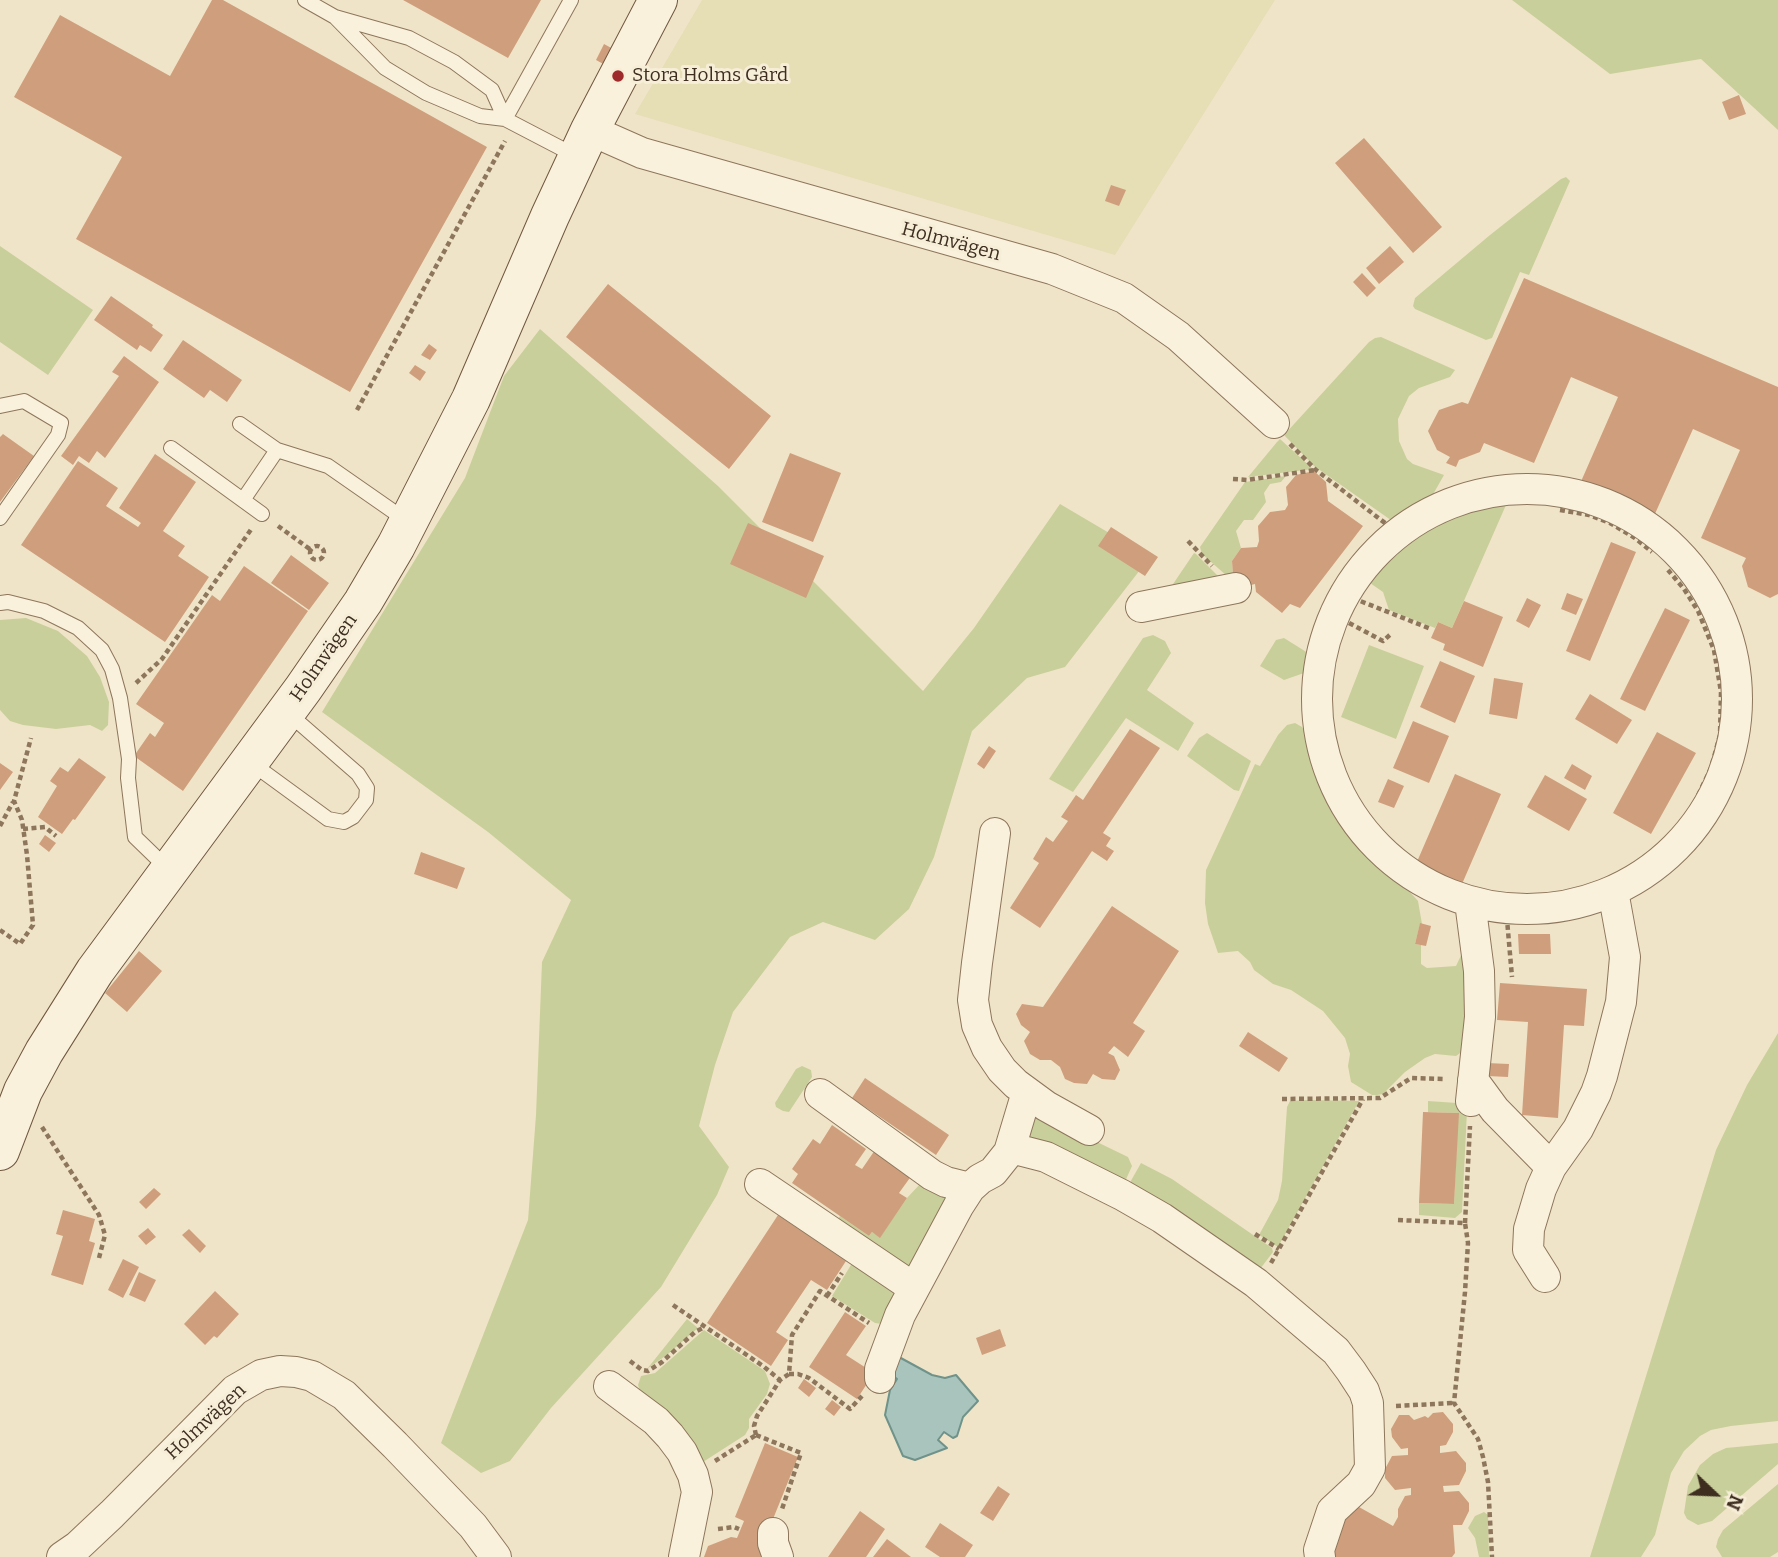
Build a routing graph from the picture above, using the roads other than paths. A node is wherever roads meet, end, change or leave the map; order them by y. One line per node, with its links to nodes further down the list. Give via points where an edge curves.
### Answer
1 (305, 0): 4 (lane)
2 (571, 0): 5 (lane)
3 (658, 0): 6 (street, Holmvägen)
4 (335, 17): 5 (lane, via 386,68 416,87 480,117); 5 (lane, via 409,38 454,62 492,90)
5 (510, 121): 6 (lane)
6 (584, 144): 9 (street, Holmvägen, via 642,153 1052,269 1124,298 1178,336); 15 (street, Holmvägen, via 471,399)
7 (0, 406): 14 (lane, via 24,401 61,423 58,435)
8 (240, 424): 11 (lane)
9 (1277, 429)
10 (171, 448): 12 (lane)
11 (277, 450): 12 (lane); 15 (lane, via 328,466)
12 (243, 500): 13 (lane)
13 (262, 514)
14 (0, 518)
15 (408, 522): 19 (street, Holmvägen, via 363,602)
16 (1236, 588): 18 (street)
17 (0, 603): 22 (lane, via 44,611 78,628 102,649 120,698 135,837)
18 (1141, 607)
19 (286, 712): 20 (street, Holmvägen); 20 (lane, via 358,774 367,788 366,800 344,822 328,819)
20 (250, 762): 22 (street, Holmvägen)
21 (995, 833): 25 (street, via 973,1000 987,1048 1002,1070)
22 (168, 869): 29 (street, Holmvägen, via 44,1052)
23 (1612, 883): 24 (street, via 1561,907); 24 (street, via 1641,876 1667,856 1708,806 1732,746 1736,703 1732,650 1707,590 1674,548 1640,521 1611,506 1549,489 1485,493 1424,515 1368,561 1339,605 1322,651 1317,711 1331,775 1363,831 1411,875 1440,891); 30 (street, via 1625,957 1621,1003 1595,1093 1578,1129)
24 (1488, 901): 30 (street, via 1472,1091)
25 (1027, 1092): 27 (street); 28 (street)
26 (820, 1094): 32 (street, via 932,1175)
27 (1089, 1130)
28 (1011, 1148): 32 (street, via 993,1172); 40 (street, via 1046,1157 1162,1218 1256,1283 1336,1351 1364,1391 1369,1408 1370,1468 1361,1485 1332,1511 1318,1550)
29 (0, 1151)
30 (1551, 1167): 33 (street, via 1530,1228 1528,1250)
31 (760, 1184): 34 (street)
32 (970, 1188): 34 (street)
33 (1545, 1277)
34 (914, 1288): 35 (street, via 890,1337)
35 (880, 1378)
36 (609, 1386): 39 (street, via 656,1421 682,1452 693,1475 697,1492)
37 (62, 1557): 38 (street, Holmvägen, via 235,1390 261,1375 296,1372 344,1395 473,1526)
38 (496, 1557)
39 (684, 1557)
40 (1320, 1557)

